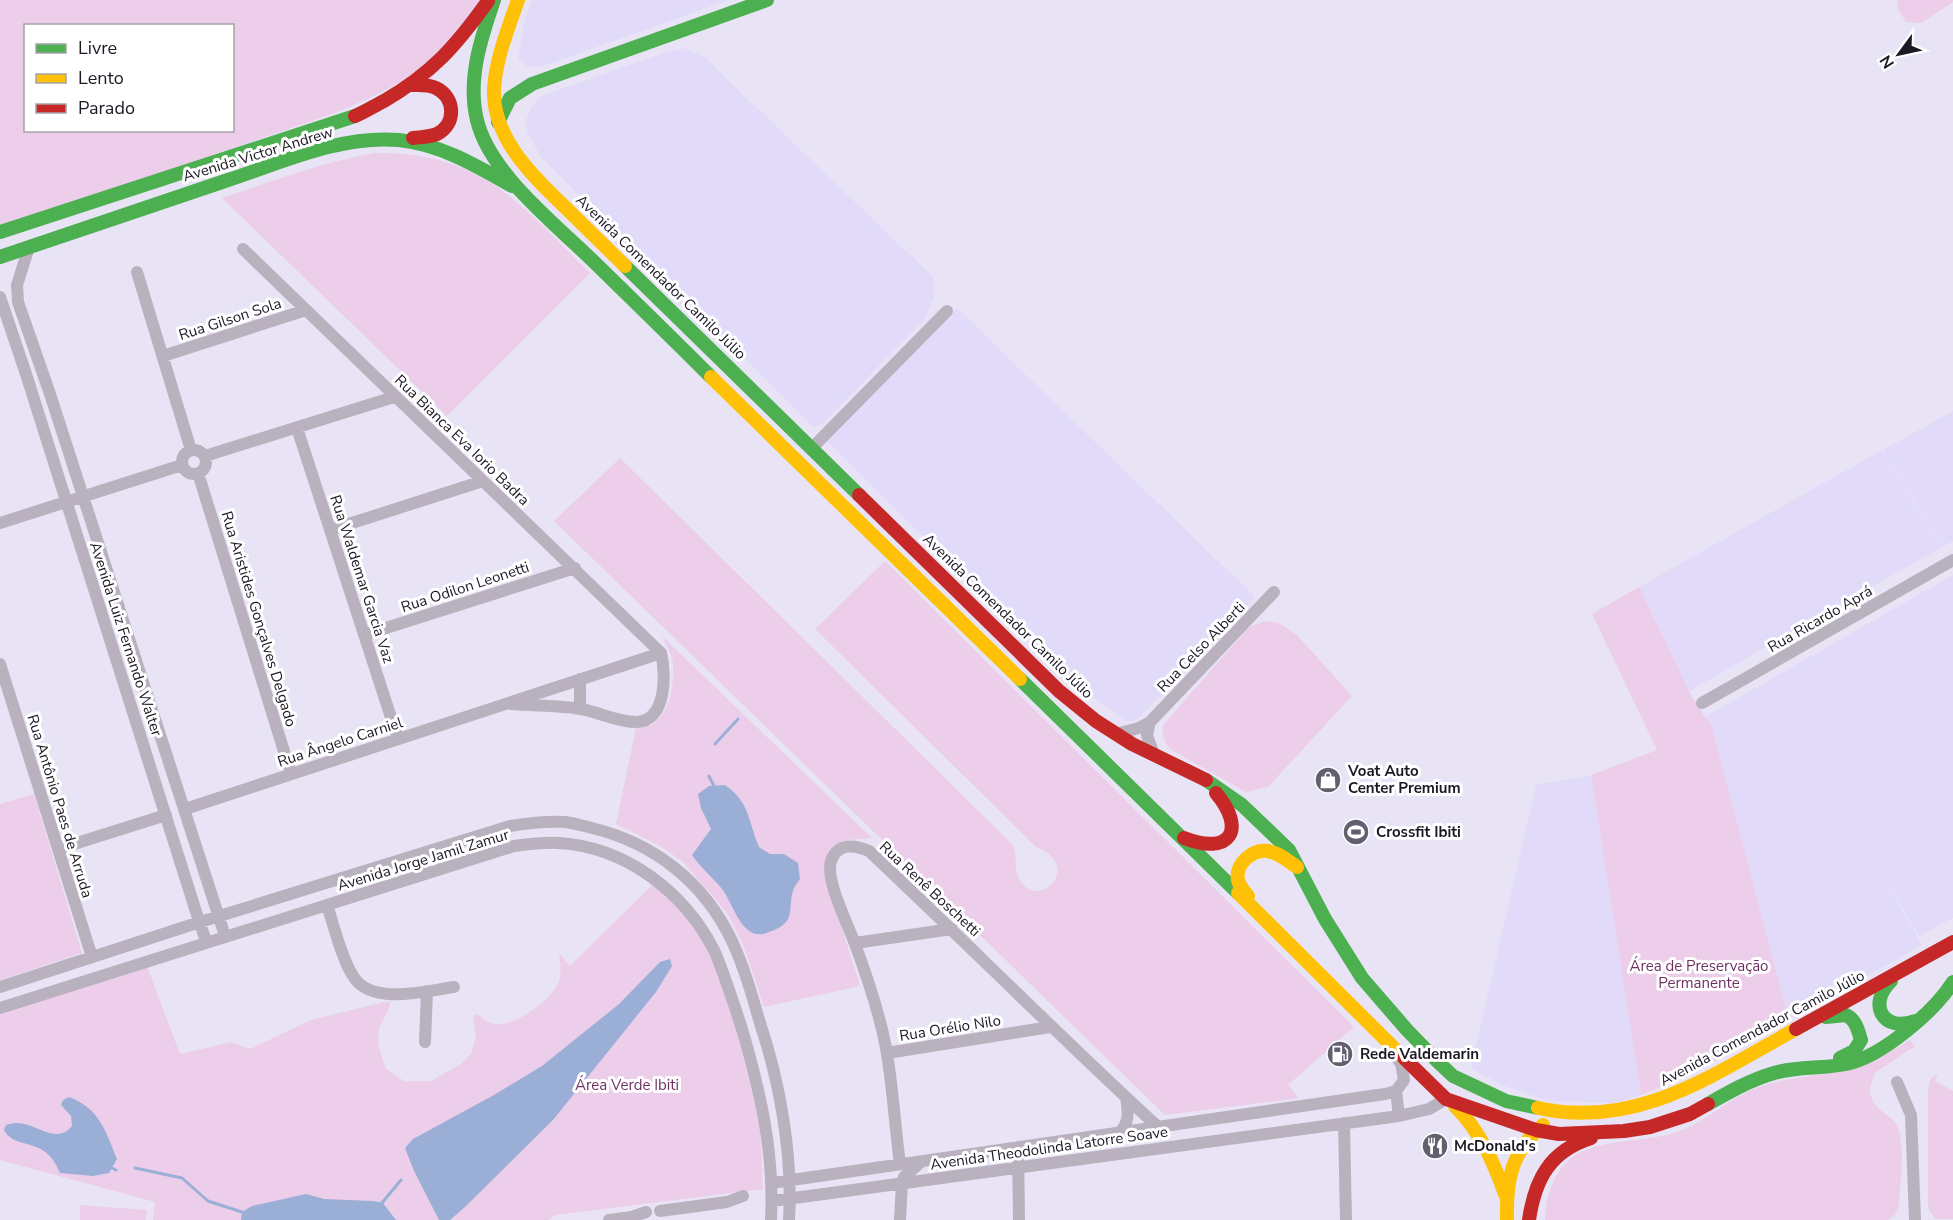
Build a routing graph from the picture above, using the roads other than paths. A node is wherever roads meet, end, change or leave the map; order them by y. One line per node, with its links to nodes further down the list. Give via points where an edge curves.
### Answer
1 (488, 0): 7 (main road, Avenida Victor Andrew, via 449,52)
2 (494, 0): 10 (main road, via 476,61 476,113 493,157)
3 (518, 0): 5 (main road, Avenida Comendador Camilo Júlio)
4 (767, 0): 6 (main road)
5 (496, 68): 6 (main road, via 512,84); 8 (main road, Avenida Comendador Camilo Júlio, via 494,99)
6 (532, 84): 8 (main road, via 510,98)
7 (412, 85): 9 (main road, via 429,85 444,92 452,114 439,133); 11 (main road, Avenida Victor Andrew, via 358,115)
8 (498, 122): 24 (main road, Avenida Comendador Camilo Júlio, via 517,157 533,176)
9 (397, 140): 10 (main road, Avenida Victor Andrew, via 438,148 468,160); 12 (main road, Avenida Victor Andrew, via 356,141 325,148)
10 (523, 192): 52 (main road)
11 (0, 232)
12 (29, 247): 14 (main road, Avenida Victor Andrew); 21 (street, Avenida Luiz Fernando Walter, via 17,285 18,302)
13 (243, 249): 17 (street, Rua Bianca Eva Iorio Badra)
14 (0, 257)
15 (137, 273): 19 (street)
16 (0, 297): 20 (street, Avenida Luiz Fernando Walter)
17 (306, 310): 19 (street, Rua Gilson Sola); 22 (street, Rua Bianca Eva Iorio Badra)
18 (947, 311): 24 (street)
19 (163, 356): 25 (street)
20 (29, 382): 21 (street, via 31,378 37,379); 31 (street, Avenida Luiz Fernando Walter)
21 (50, 394): 30 (street, Avenida Luiz Fernando Walter)
22 (394, 397): 23 (street); 29 (street, Rua Bianca Eva Iorio Badra)
23 (297, 428): 26 (street); 33 (street, Rua Waldemar Garcia Vaz)
24 (811, 449): 45 (main road, Avenida Comendador Camilo Júlio, via 1059,691)
25 (191, 450): 26 (street); 27 (street, via 183,457)
26 (205, 456): 28 (street, via 204,468)
27 (182, 465): 28 (street, via 187,471); 30 (street)
28 (198, 473): 48 (street, Rua Aristides Gonçalves Delgado)
29 (483, 481): 33 (street); 35 (street, Rua Bianca Eva Iorio Badra)
30 (83, 496): 31 (street); 50 (street, Avenida Luiz Fernando Walter)
31 (67, 502): 32 (street); 51 (street, Avenida Luiz Fernando Walter)
32 (0, 523)
33 (330, 530): 37 (street, Rua Waldemar Garcia Vaz)
34 (1953, 560): 41 (street, Rua Ricardo Aprá)
35 (575, 568): 37 (street, Rua Odilon Leonetti); 38 (street, Rua Bianca Eva Iorio Badra)
36 (1274, 592): 44 (street, Rua Celso Alberti)
37 (364, 635): 46 (street, Rua Waldemar Garcia Vaz)
38 (661, 653): 40 (street, Rua Ângelo Carniel); 43 (street, Rua Ângelo Carniel, via 665,684 650,717 632,722)
39 (0, 664): 53 (street, Rua Antônio Paes de Arruda)
40 (580, 679): 42 (street, Rua Ângelo Carniel); 43 (street)
41 (1702, 703)
42 (504, 704): 43 (street, Rua Ângelo Carniel); 46 (street, Rua Ângelo Carniel)
43 (580, 709)
44 (1150, 722): 45 (street, Rua Celso Alberti); 47 (street, via 1147,735)
45 (1116, 734): 47 (main road, Avenida Comendador Camilo Júlio)
46 (398, 739): 48 (street, Rua Ângelo Carniel)
47 (1154, 755): 49 (main road, Avenida Comendador Camilo Júlio)
48 (291, 774): 50 (street, Rua Ângelo Carniel)
49 (1207, 781): 52 (main road, via 1231,815 1229,835 1221,843 1209,846); 54 (main road, Avenida Comendador Camilo Júlio, via 1269,829)
50 (185, 809): 56 (street, Avenida Luiz Fernando Walter)
51 (166, 815): 53 (street); 57 (street, Avenida Luiz Fernando Walter)
52 (1178, 836): 66 (main road)
53 (58, 849): 72 (street, Rua Antônio Paes de Arruda)
54 (1300, 869): 66 (main road, via 1268,851 1258,851 1242,861 1238,879 1242,889); 92 (main road, Avenida Comendador Camilo Júlio, via 1362,978 1453,1076 1506,1101 1546,1110 1608,1111)
55 (331, 881): 59 (street, Avenida Jorge Jamil Zamur); 62 (street, Avenida Jorge Jamil Zamur, via 305,896 251,914); 104 (street, Avenida Jorge Jamil Zamur, via 510,826 540,822 567,822 638,843 690,880 712,906 735,949 769,1050)
56 (213, 898): 57 (street); 59 (street, Avenida Luiz Fernando Walter)
57 (194, 905): 61 (street, Avenida Luiz Fernando Walter)
58 (327, 905): 62 (street, Avenida Jorge Jamil Zamur); 77 (street, via 353,976 363,987 387,994); 105 (street, Avenida Jorge Jamil Zamur, via 472,858 536,843 587,848 645,872 684,906 715,951 743,1028)
59 (219, 916): 61 (street, Avenida Jorge Jamil Zamur); 67 (street, Avenida Luiz Fernando Walter)
60 (938, 916): 63 (street, Rua Renê Boschetti); 65 (street, via 937,924); 70 (street, Rua Renê Boschetti, via 869,851 852,845 844,847 835,853 830,870)
61 (200, 922): 64 (street, Avenida Jorge Jamil Zamur); 68 (street, Avenida Luiz Fernando Walter)
62 (250, 929): 67 (street, Avenida Jorge Jamil Zamur)
63 (952, 929): 65 (street); 79 (street, Rua Renê Boschetti)
64 (175, 930): 71 (street); 72 (street, Avenida Jorge Jamil Zamur)
65 (928, 932): 70 (street)
66 (1281, 935): 83 (main road)
67 (225, 936): 68 (street, Avenida Jorge Jamil Zamur)
68 (209, 942): 71 (street, Avenida Jorge Jamil Zamur)
69 (1953, 942): 73 (main road, Avenida Comendador Camilo Júlio)
70 (855, 943): 86 (street, Rua Renê Boschetti)
71 (181, 951): 78 (street, Avenida Jorge Jamil Zamur)
72 (92, 957): 75 (street, Avenida Jorge Jamil Zamur)
73 (1901, 973): 80 (main road, via 1881,991 1881,1013 1897,1026); 81 (main road, Avenida Comendador Camilo Júlio)
74 (1953, 982): 80 (main road)
75 (0, 987)
76 (454, 987): 77 (street)
77 (427, 991): 85 (street)
78 (0, 1008)
79 (1036, 1013): 82 (street, Rua Renê Boschetti); 84 (street, Rua Orélio Nilo)
80 (1920, 1018): 87 (main road, via 1888,1046 1850,1063)
81 (1811, 1022): 87 (main road, via 1838,1014 1848,1016 1858,1025 1860,1040 1854,1051 1838,1059); 92 (main road, Avenida Comendador Camilo Júlio)
82 (1050, 1027): 84 (street, Rua Orélio Nilo); 90 (street, Rua Renê Boschetti)
83 (1371, 1028): 89 (street, via 1401,1063 1404,1080); 91 (main road)
84 (1018, 1032): 86 (street, Rua Orélio Nilo)
85 (425, 1042)
86 (887, 1053): 107 (street, Rua Renê Boschetti)
87 (1802, 1068): 99 (main road, via 1742,1085 1690,1114)
88 (1897, 1082): 128 (street, via 1911,1115)
89 (1395, 1091): 93 (street); 94 (street, Avenida Theodolinda Latorre Soave)
90 (1126, 1097): 97 (street, Rua Renê Boschetti); 100 (street, via 1128,1119)
91 (1448, 1100): 93 (street, Avenida Theodolinda Latorre Soave); 98 (main road); 115 (main road, via 1479,1133)
92 (1660, 1100): 98 (main road, via 1629,1113 1551,1122)
93 (1399, 1116): 96 (street, Avenida Theodolinda Latorre Soave)
94 (1219, 1118): 95 (street, Avenida Theodolinda Latorre Soave); 101 (street, via 1211,1127)
95 (1202, 1120): 97 (street, Avenida Theodolinda Latorre Soave); 102 (street, via 1205,1132)
96 (1344, 1123): 101 (street, Avenida Theodolinda Latorre Soave); 125 (street)
97 (1157, 1126): 100 (street, Avenida Theodolinda Latorre Soave)
98 (1536, 1130): 99 (main road, via 1558,1134); 115 (main road, via 1521,1146 1512,1164)
99 (1624, 1131): 127 (main road, via 1575,1143 1550,1162 1531,1201)
100 (1120, 1132): 103 (street, Avenida Theodolinda Latorre Soave)
101 (1216, 1140): 102 (street, Avenida Theodolinda Latorre Soave)
102 (1200, 1143): 109 (street, Avenida Theodolinda Latorre Soave)
103 (1018, 1147): 106 (street, Avenida Theodolinda Latorre Soave); 109 (street)
104 (786, 1152): 105 (street); 110 (street, Avenida Jorge Jamil Zamur)
105 (771, 1154): 111 (street, Avenida Jorge Jamil Zamur)
106 (922, 1161): 107 (street, Avenida Theodolinda Latorre Soave); 112 (street, Avenida Theodolinda Latorre Soave)
107 (900, 1164): 108 (street, Avenida Theodolinda Latorre Soave)
108 (882, 1166): 110 (street, Avenida Theodolinda Latorre Soave); 114 (street, Avenida Theodolinda Latorre Soave, via 865,1175 809,1183)
109 (1018, 1167): 112 (street, Avenida Theodolinda Latorre Soave); 124 (street)
110 (790, 1180): 111 (street, Avenida Theodolinda Latorre Soave); 116 (street, Avenida Jorge Jamil Zamur)
111 (771, 1183): 117 (street, Avenida Jorge Jamil Zamur)
112 (902, 1183): 114 (street, Avenida Theodolinda Latorre Soave); 123 (street)
113 (743, 1196): 119 (street, via 676,1210)
114 (810, 1196): 116 (street, Avenida Theodolinda Latorre Soave)
115 (1506, 1196): 126 (main road)
116 (790, 1198): 117 (street, Avenida Theodolinda Latorre Soave); 122 (street, Avenida Jorge Jamil Zamur)
117 (772, 1201): 121 (street, Avenida Jorge Jamil Zamur)
118 (640, 1217): 119 (street, via 650,1209); 120 (street)
119 (662, 1217)
120 (609, 1220)
121 (771, 1220)
122 (789, 1220)
123 (900, 1220)
124 (1018, 1220)
125 (1346, 1220)
126 (1507, 1220)
127 (1529, 1220)
128 (1916, 1220)

